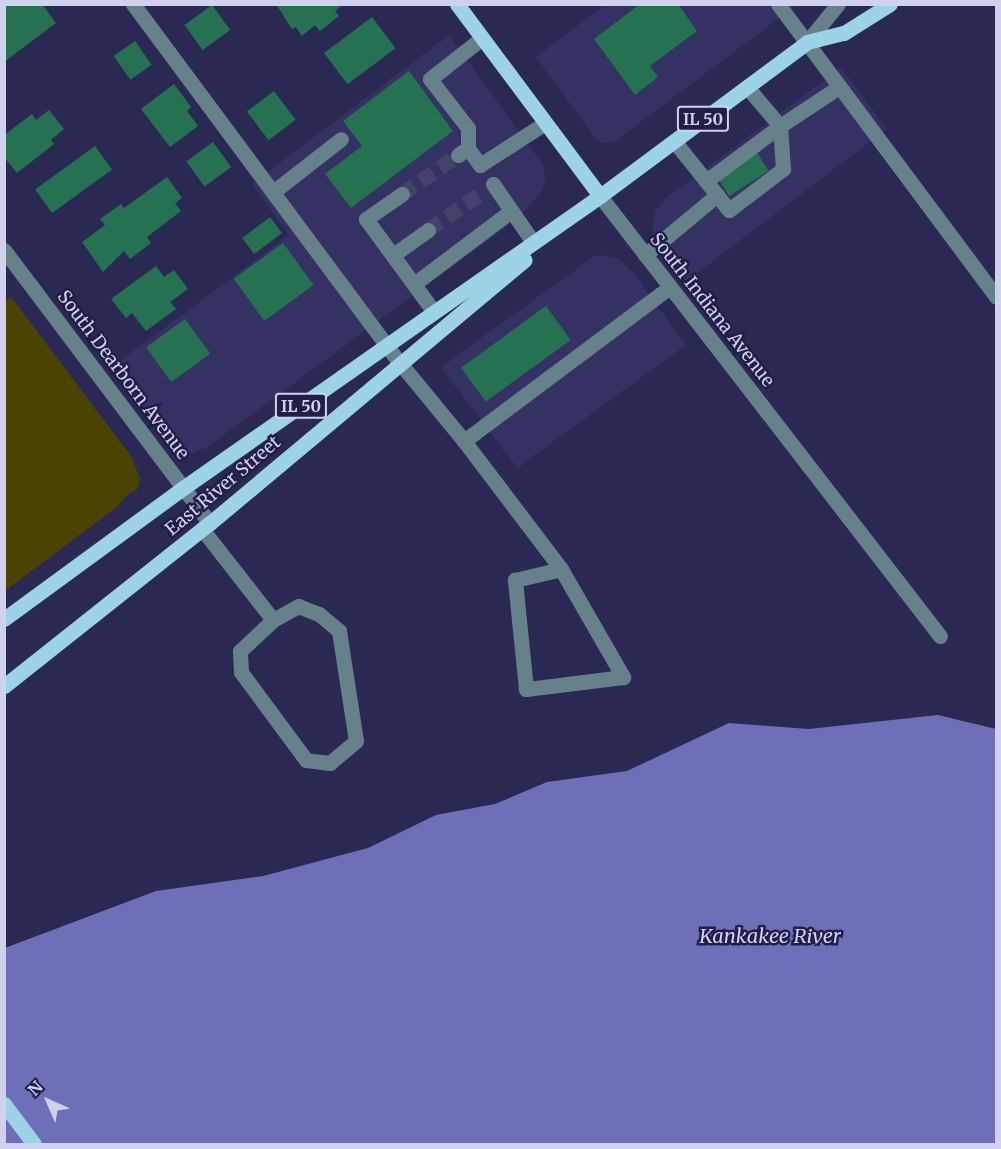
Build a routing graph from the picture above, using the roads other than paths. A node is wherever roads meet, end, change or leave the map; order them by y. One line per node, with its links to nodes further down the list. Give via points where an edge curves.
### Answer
1 (133, 4): 16 (street)
2 (457, 4): 6 (main road, South Indiana Avenue)
3 (778, 4): 7 (street)
4 (838, 4): 7 (street, East River Street)
5 (890, 4): 7 (main road, East River Street / IL 50, via 844,33)
6 (482, 38): 10 (main road, South Indiana Avenue); 14 (street, via 430,79 468,128 463,152)
7 (807, 42): 8 (main road, East River Street / IL 50); 9 (street)
8 (747, 87): 11 (street); 13 (main road, East River Street / IL 50)
9 (840, 87): 11 (street); 28 (street)
10 (545, 123): 14 (street); 19 (main road, South Indiana Avenue)
11 (780, 126): 15 (street); 18 (street, via 783,169 729,210)
12 (341, 139): 16 (street)
13 (674, 141): 15 (street); 19 (main road, East River Street / IL 50)
14 (480, 165): 20 (street, via 488,188)
15 (706, 181): 18 (street)
16 (273, 192): 30 (street)
17 (402, 194): 24 (street, via 366,219)
18 (717, 195): 25 (street)
19 (600, 196): 22 (main road, East River Street / IL 50); 25 (street, South Indiana Avenue); 31 (main road, East River Street)
20 (511, 211): 22 (street); 26 (street)
21 (428, 230): 24 (street)
22 (533, 242): 29 (main road, East River Street / IL 50)
23 (4, 250): 33 (street, South Dearborn Avenue)
24 (393, 255): 26 (street)
25 (645, 255): 27 (street, South Indiana Avenue)
26 (414, 284): 29 (street)
27 (670, 287): 32 (street); 38 (street, South Indiana Avenue)
28 (996, 297)
29 (434, 312): 30 (main road, East River Street / IL 50)
30 (387, 346): 31 (street); 33 (main road, East River Street / IL 50)
31 (400, 363): 32 (street); 34 (main road, East River Street)
32 (464, 441): 35 (street)
33 (183, 488): 34 (street, South Dearborn Avenue); 36 (main road, East River Street / IL 50)
34 (206, 526): 37 (street, South Dearborn Avenue); 39 (main road, East River Street)
35 (561, 568): 35 (street, via 623,677 526,689 515,580)
36 (4, 619)
37 (273, 620): 37 (street, via 298,606 319,614 339,631 356,741 330,763 306,760 241,672 240,651)
38 (940, 636)
39 (4, 686)
40 (4, 1104): 41 (main road)
41 (34, 1144)

